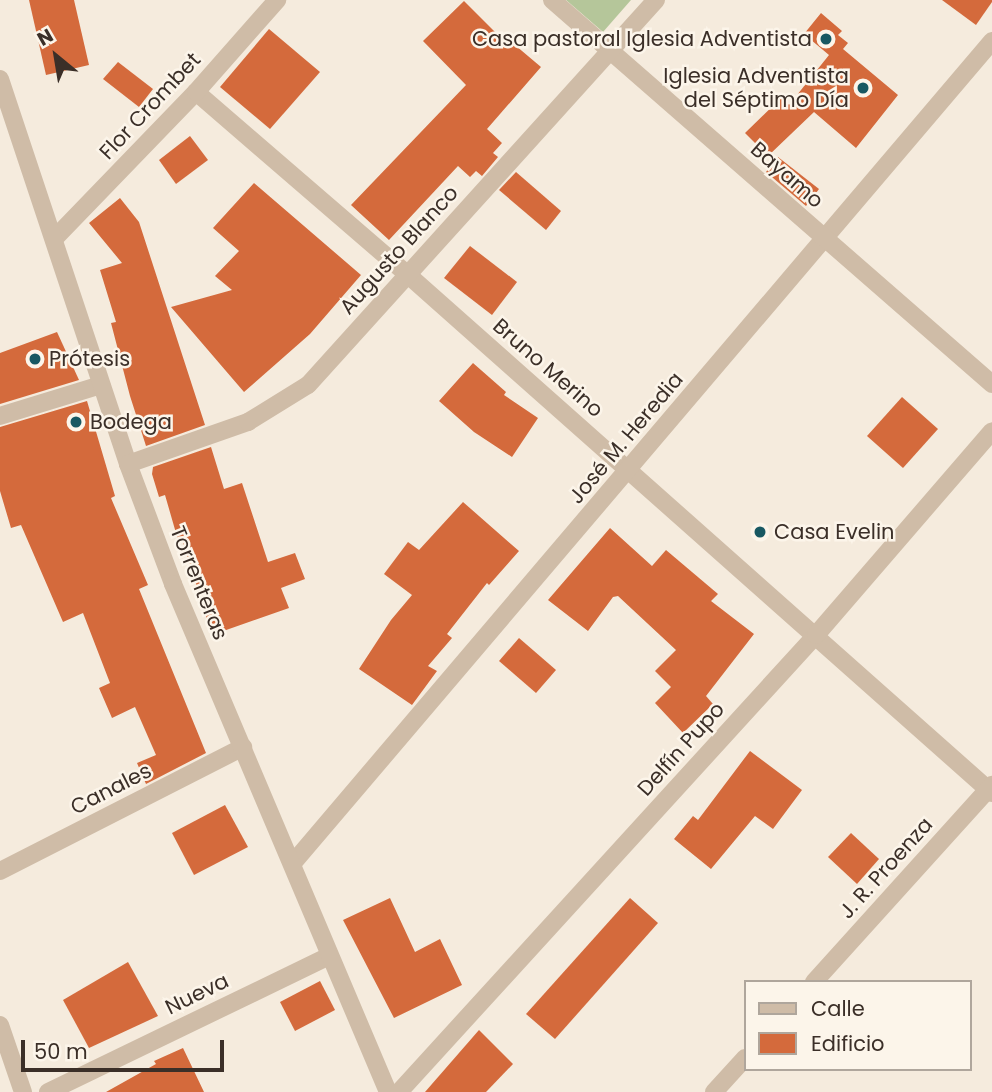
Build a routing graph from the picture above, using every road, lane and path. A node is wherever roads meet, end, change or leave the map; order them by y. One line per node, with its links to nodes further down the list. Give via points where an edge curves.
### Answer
1 (276, 0): 7 (street, Flor Crombet)
2 (552, 0): 5 (street, Bayamo)
3 (656, 0): 5 (street, Augusto Blanco)
4 (992, 41): 8 (street, José M. Heredia)
5 (611, 51): 8 (street, Bayamo); 10 (street, Augusto Blanco)
6 (0, 79): 9 (street, Torrenteras)
7 (196, 92): 9 (street, Flor Crombet); 10 (street, Bruno Merino)
8 (825, 238): 11 (street, Bayamo); 16 (street, José M. Heredia)
9 (54, 239): 12 (street, Torrenteras)
10 (407, 274): 15 (street, Augusto Blanco, via 308,385 248,422); 16 (street, Bruno Merino)
11 (992, 384)
12 (101, 385): 13 (street); 15 (street, Torrenteras)
13 (0, 416)
14 (992, 431): 17 (street, Delfín Pupo)
15 (128, 464): 18 (street, Torrenteras)
16 (629, 470): 17 (street, Bruno Merino); 20 (street, José M. Heredia)
17 (816, 635): 19 (street, Bruno Merino); 29 (street, Delfín Pupo)
18 (243, 747): 20 (street, Torrenteras); 21 (street, Canales)
19 (991, 789): 23 (street, J. R. Proenza)
20 (293, 863): 22 (street, Torrenteras)
21 (0, 871)
22 (329, 956): 27 (street, Nueva); 28 (street, Torrenteras)
23 (816, 980)
24 (0, 1025): 26 (street)
25 (744, 1059): 30 (street)
26 (23, 1092)
27 (48, 1092)
28 (388, 1092)
29 (399, 1092)
30 (714, 1092)

